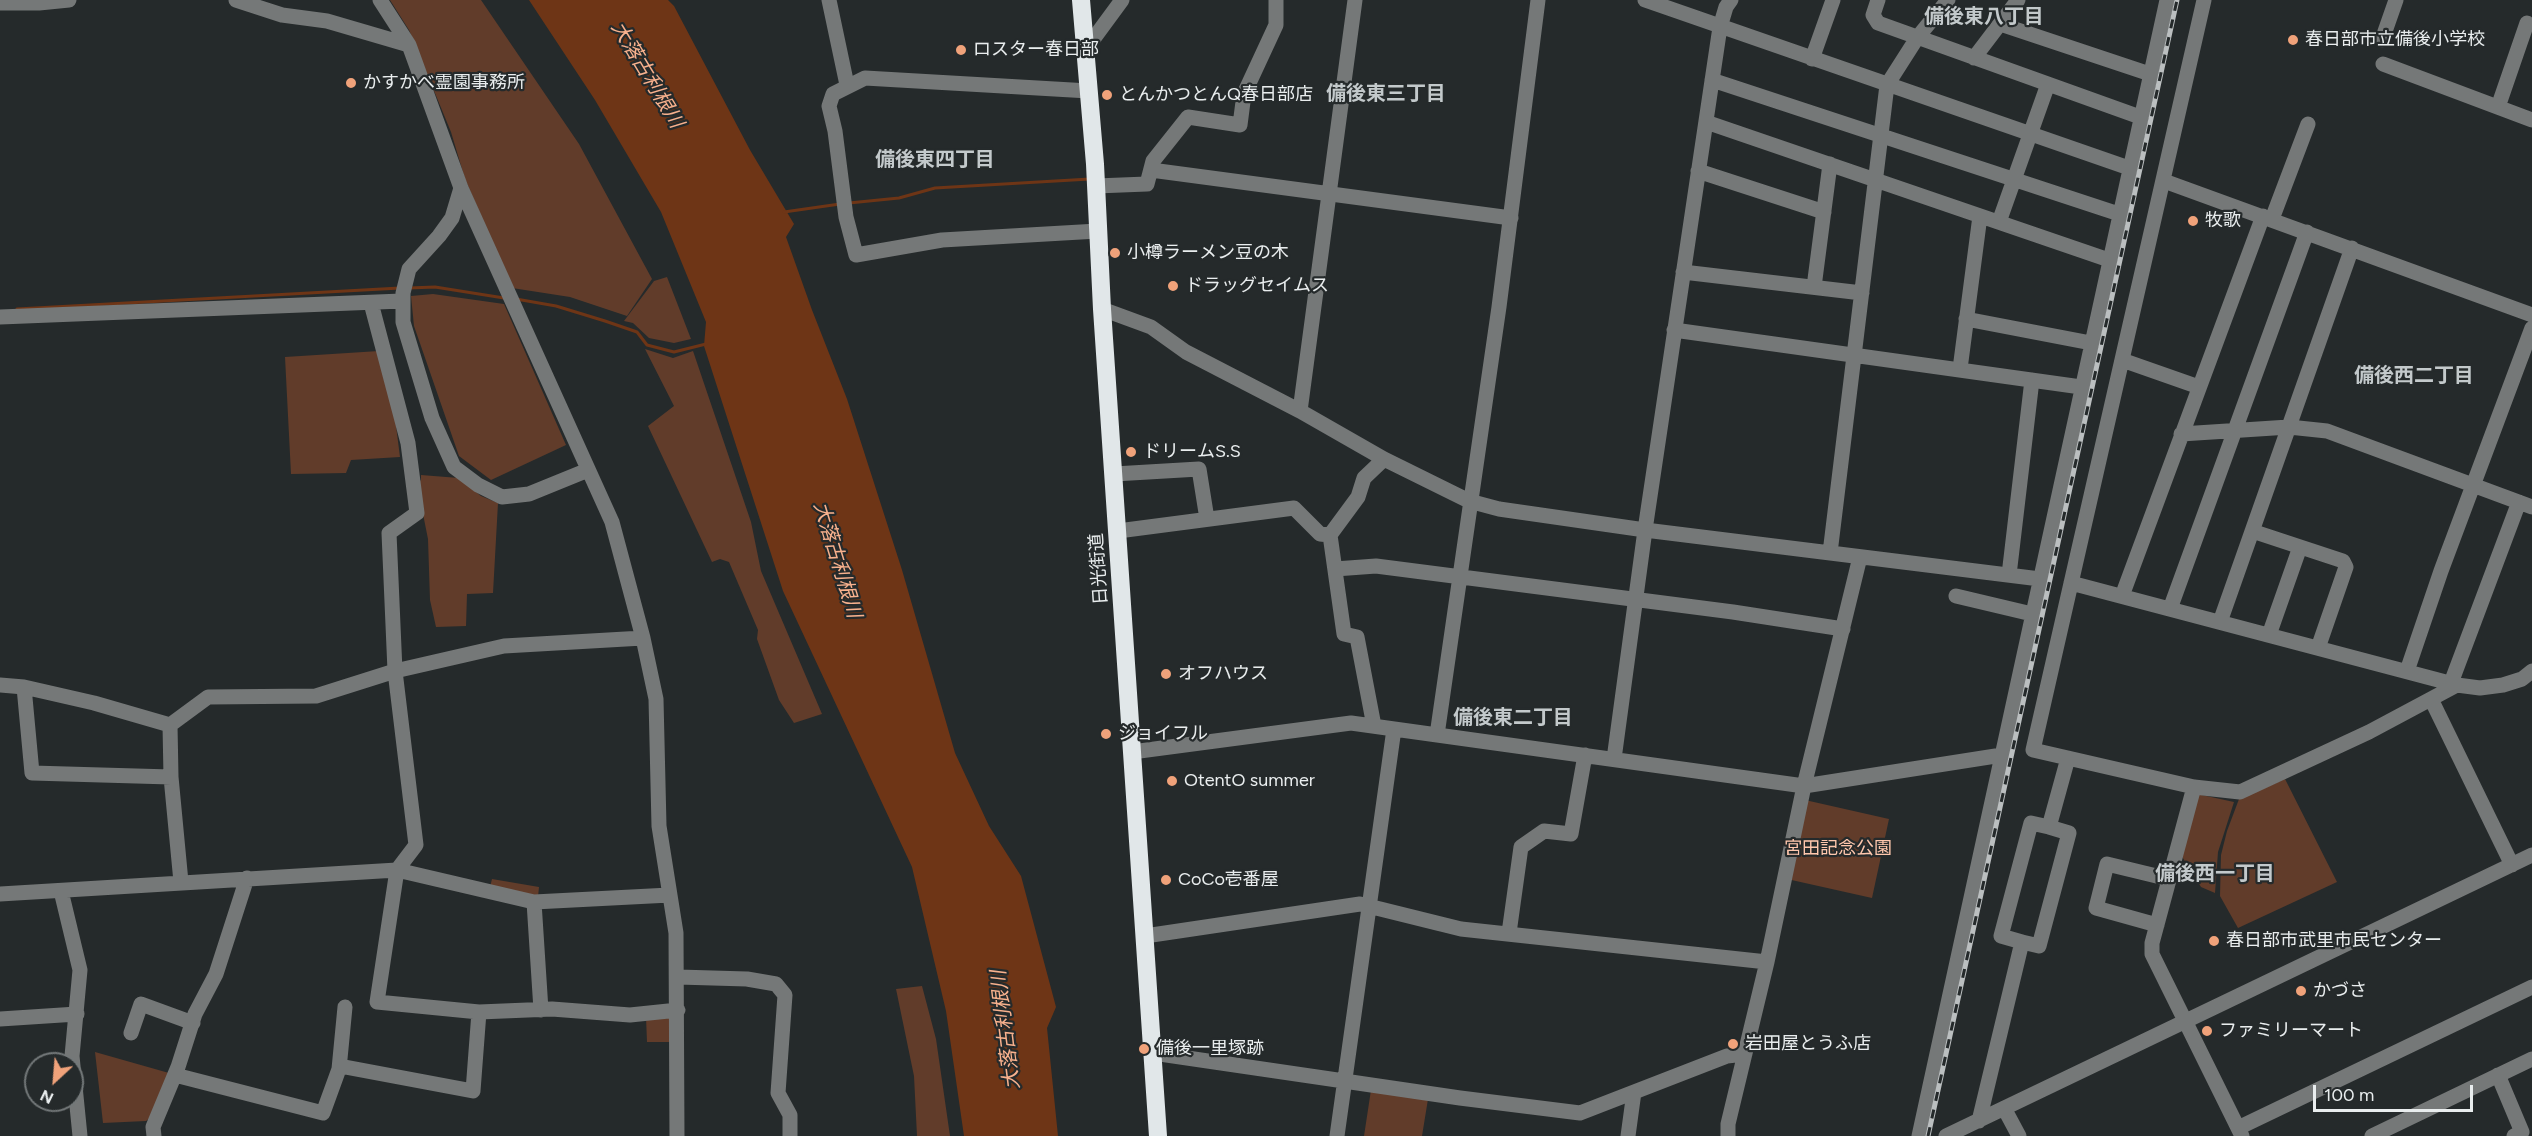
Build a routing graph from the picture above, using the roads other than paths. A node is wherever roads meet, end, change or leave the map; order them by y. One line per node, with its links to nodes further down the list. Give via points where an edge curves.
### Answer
1 (69, 0): 19 (street)
2 (236, 0): 25 (street)
3 (380, 0): 25 (street)
4 (829, 0): 33 (street)
5 (1081, 0): 26 (highway, 日光街道)
6 (1122, 0): 26 (street)
7 (1276, 0): 45 (street, via 1276,25 1244,94 1240,125 1188,117)
8 (1355, 0): 52 (street)
9 (1538, 0): 57 (street)
10 (1645, 0): 22 (street)
11 (1731, 0): 22 (street)
12 (1833, 0): 28 (street)
13 (1878, 0): 23 (street, via 1873,15 1878,23)
14 (1948, 0): 23 (street)
15 (2018, 0): 21 (street)
16 (2167, 0): 30 (street)
17 (2204, 0): 49 (street)
18 (2396, 0): 24 (street)
19 (0, 3)
20 (2527, 23): 36 (street)
21 (2000, 24): 27 (street); 30 (street)
22 (1720, 27): 28 (street); 31 (street)
23 (1917, 38): 27 (street); 34 (street)
24 (2382, 40)
25 (409, 45): 51 (street)
26 (1086, 49): 35 (highway, 日光街道)
27 (1974, 58): 32 (street)
28 (1812, 59): 34 (street)
29 (2383, 64): 36 (street)
30 (2150, 74): 37 (street)
31 (1712, 80): 39 (street); 42 (street)
32 (2048, 84): 37 (street); 41 (street)
33 (847, 85): 35 (street, via 865,78); 59 (street, via 833,94 829,106 856,255 942,240)
34 (1887, 85): 41 (street); 42 (street)
35 (1089, 91): 50 (highway, 日光街道)
36 (2498, 107): 38 (street)
37 (2140, 117): 44 (street)
38 (2532, 120)
39 (1706, 122): 43 (street); 46 (street)
40 (2308, 124): 56 (street)
41 (2031, 134): 44 (street); 47 (street)
42 (1882, 136): 47 (street); 48 (street)
43 (1830, 164): 48 (street); 53 (street)
44 (2129, 168): 54 (street)
45 (1150, 170): 50 (street, via 1147,184); 52 (street)
46 (1698, 171): 53 (street); 63 (street)
47 (2014, 179): 54 (street); 58 (street)
48 (1876, 180): 55 (street); 65 (street)
49 (2164, 182): 56 (street); 76 (street)
50 (1096, 185): 59 (highway, 日光街道)
51 (462, 188): 66 (street, via 452,218 409,269); 86 (street)
52 (1330, 193): 57 (street); 81 (street)
53 (1824, 212): 64 (street)
54 (2119, 214): 62 (street)
55 (1980, 216): 58 (street); 71 (street)
56 (2267, 217): 60 (street); 80 (street)
57 (1511, 218): 89 (street)
58 (1999, 222): 62 (street)
59 (1098, 231): 68 (highway, 日光街道)
60 (2307, 232): 61 (street); 83 (street)
61 (2352, 248): 69 (street); 82 (street)
62 (2109, 260): 74 (street)
63 (1683, 272): 64 (street); 73 (street)
64 (1814, 287): 65 (street)
65 (1862, 293): 75 (street)
66 (402, 301): 67 (street); 86 (street, via 403,322 429,407 454,467 502,497 529,494)
67 (371, 303): 70 (street); 114 (street, via 408,443 417,513 389,533)
68 (1101, 309): 81 (street, via 1151,327 1186,352); 87 (highway, 日光街道)
69 (2532, 315)
70 (0, 317)
71 (1966, 319): 74 (street); 77 (street)
72 (2532, 328): 88 (street)
73 (1674, 330): 75 (street); 92 (street)
74 (2091, 343): 79 (street)
75 (1855, 354): 77 (street); 97 (street)
76 (2122, 360): 80 (street); 103 (street)
77 (1960, 369): 78 (street)
78 (2032, 380): 79 (street); 100 (street)
79 (2081, 387): 102 (street)
80 (2199, 387): 84 (street)
81 (1300, 411): 85 (street)
82 (2289, 427): 83 (street); 88 (street, via 2327,431); 94 (street)
83 (2236, 431): 84 (street); 107 (street)
84 (2181, 434): 105 (street)
85 (1384, 459): 89 (street); 95 (street, via 1364,478 1358,497)
86 (588, 470): 112 (street, via 612,522)
87 (1114, 474): 91 (street, via 1199,469); 93 (highway, 日光街道)
88 (2473, 486): 90 (street); 115 (street)
89 (1469, 501): 92 (street); 101 (street)
90 (2525, 504): 117 (street)
91 (1207, 519): 93 (street); 95 (street, via 1294,508 1320,534)
92 (1644, 530): 97 (street); 106 (street)
93 (1118, 531): 125 (highway, 日光街道)
94 (2252, 531): 96 (street); 109 (street)
95 (1330, 535): 99 (street)
96 (2300, 547): 111 (street); 113 (street, via 2343,561 2346,567)
97 (1830, 553): 98 (street)
98 (1860, 557): 100 (street); 110 (street)
99 (1335, 569): 101 (street, via 1376,566); 122 (street, via 1344,634 1357,637)
100 (2008, 575): 102 (street)
101 (1459, 576): 106 (street); 124 (street)
102 (2040, 579): 108 (street)
103 (2071, 583): 105 (street); 128 (street, via 2034,750)
104 (1956, 596): 108 (street)
105 (2122, 596): 107 (street)
106 (1635, 599): 110 (street); 129 (street)
107 (2170, 609): 109 (street)
108 (2032, 614): 127 (street)
109 (2220, 622): 111 (street)
110 (1843, 629): 131 (street)
111 (2269, 635): 113 (street)
112 (643, 638): 114 (street, via 504,646); 142 (street, via 656,699 659,826)
113 (2318, 648): 115 (street)
114 (395, 671): 121 (street, via 316,696 208,697); 136 (street, via 416,845)
115 (2407, 671): 117 (street)
116 (2532, 671): 117 (street, via 2504,686)
117 (2454, 684): 120 (street)
118 (0, 685): 119 (street)
119 (24, 687): 121 (street); 130 (street, via 32,773)
120 (2431, 699): 132 (street, via 2240,792); 135 (street)
121 (170, 725): 130 (street)
122 (1374, 726): 123 (street); 125 (street, via 1352,723)
123 (1394, 729): 124 (street); 144 (street)
124 (1437, 735): 126 (street)
125 (1132, 752): 147 (highway, 日光街道)
126 (1585, 755): 129 (street); 146 (street, via 1570,834 1545,831 1521,847)
127 (2002, 755): 131 (street); 180 (street)
128 (2068, 758): 132 (street); 133 (street)
129 (1614, 759): 131 (street)
130 (171, 777): 139 (street)
131 (1804, 786): 149 (street)
132 (2194, 787): 138 (street)
133 (2049, 827): 148 (street, via 2069,833 2039,946); 148 (street, via 2031,823 2001,936)
134 (2532, 855): 135 (street)
135 (2512, 865): 158 (street)
136 (398, 870): 137 (street); 143 (street); 155 (street, via 377,1002)
137 (247, 878): 139 (street); 159 (street, via 216,974)
138 (2169, 879): 145 (street); 145 (street, via 2106,864 2096,908)
139 (181, 882): 140 (street)
140 (61, 891): 141 (street); 156 (street, via 80,970)
141 (0, 894)
142 (670, 895): 143 (street); 150 (street)
143 (534, 902): 153 (street)
144 (1368, 904): 146 (street, via 1461,929); 147 (street); 167 (street)
145 (2157, 925): 158 (street, via 2152,954)
146 (1509, 933): 149 (street)
147 (1145, 936): 161 (highway, 日光街道)
148 (2022, 942): 170 (street)
149 (1767, 962): 162 (street)
150 (678, 977): 154 (street); 175 (street, via 777,984 785,995 778,1093 790,1115)
151 (2532, 987): 171 (street)
152 (345, 1007): 164 (street)
153 (541, 1010): 154 (street, via 630,1015); 155 (street)
154 (678, 1010): 174 (street)
155 (479, 1012): 164 (street, via 472,1091)
156 (77, 1014): 157 (street); 172 (street, via 72,1056)
157 (0, 1019)
158 (2186, 1021): 169 (street); 171 (street)
159 (193, 1023): 160 (street, via 141,1004); 165 (street)
160 (131, 1033)
161 (1153, 1053): 167 (street); 176 (highway, 日光街道)
162 (1745, 1054): 168 (street, via 1728,1056); 179 (street)
163 (2532, 1059): 166 (street)
164 (339, 1069): 165 (street, via 323,1113)
165 (175, 1075): 173 (street, via 153,1127)
166 (2498, 1075): 183 (street); 184 (street, via 2522,1132)
167 (1344, 1081): 168 (street, via 1580,1113); 177 (street)
168 (1634, 1092): 178 (street)
169 (2004, 1108): 170 (street); 182 (street)
170 (1979, 1121): 181 (street)
171 (2240, 1132)
172 (80, 1136)
173 (154, 1136)
174 (678, 1136)
175 (790, 1136)
176 (1158, 1136)
177 (1337, 1136)
178 (1628, 1136)
179 (1728, 1136)
180 (1919, 1136)
181 (1947, 1136)
182 (2019, 1136)
183 (2372, 1136)
184 (2514, 1136)

